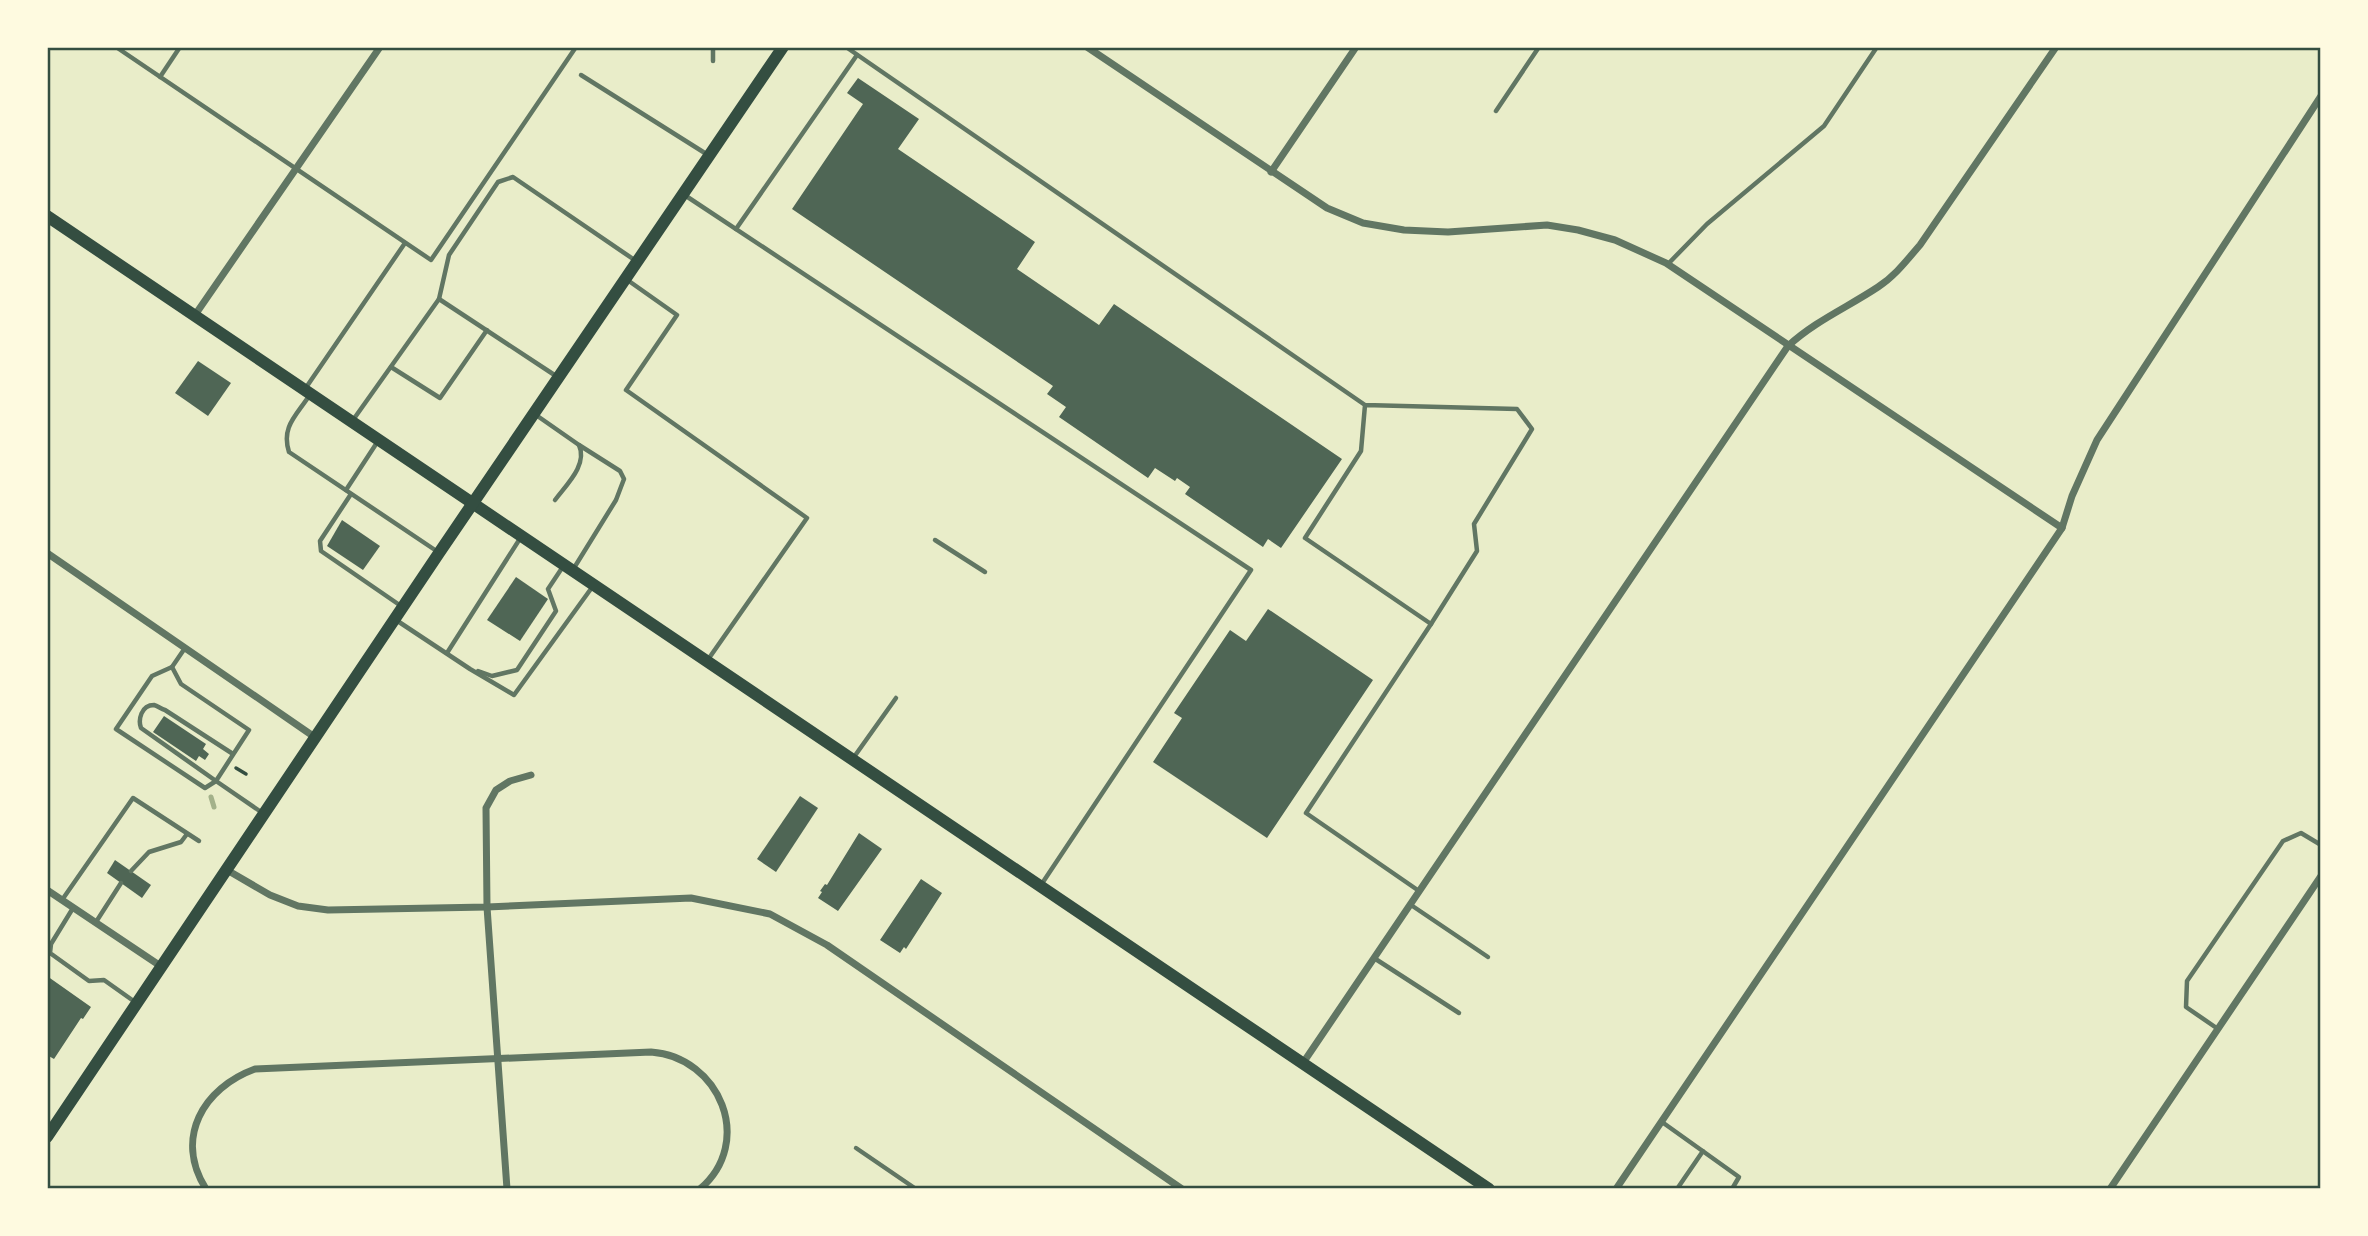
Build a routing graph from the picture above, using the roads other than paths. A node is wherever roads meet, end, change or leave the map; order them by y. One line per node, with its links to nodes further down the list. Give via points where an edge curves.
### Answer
1 (116, 47): 16 (lane)
2 (180, 47): 16 (lane)
3 (380, 47): 20 (street)
4 (576, 47): 25 (lane, via 431,260)
5 (713, 47): 14 (lane)
6 (783, 47): 19 (main road)
7 (846, 47): 13 (lane)
8 (1087, 47): 21 (street)
9 (1356, 47): 21 (street)
10 (1539, 47): 18 (lane)
11 (1877, 47): 27 (lane, via 1824,126 1707,224)
12 (2056, 47): 32 (street, via 1928,234 1896,273)
13 (856, 55): 24 (lane); 36 (lane)
14 (713, 61)
15 (581, 75): 19 (lane)
16 (160, 77): 20 (lane)
17 (2321, 96): 44 (street, via 2097,440)
18 (1496, 111)
19 (709, 156): 22 (main road)
20 (295, 170): 25 (lane); 30 (street)
21 (1271, 172): 27 (street, via 1327,208 1363,223 1448,232 1547,225 1615,240)
22 (683, 194): 24 (lane); 26 (main road)
23 (47, 216): 30 (main road)
24 (736, 229): 74 (lane, via 1251,570)
25 (405, 243): 35 (lane)
26 (636, 262): 28 (main road); 29 (lane, via 513,177 498,182 449,255)
27 (1668, 264): 32 (street)
28 (625, 279): 34 (main road); 57 (lane, via 677,315 626,390 807,518)
29 (439, 299): 31 (lane); 33 (lane)
30 (195, 315): 35 (main road)
31 (487, 330): 33 (lane, via 440,398); 34 (lane)
32 (1788, 345): 44 (street); 76 (street)
33 (391, 367): 38 (lane)
34 (559, 379): 37 (main road)
35 (308, 392): 38 (main road); 41 (lane, via 289,426 285,440 289,452)
36 (1366, 405): 54 (lane, via 1361,451 1305,538); 54 (lane, via 1517,409 1532,429 1474,524 1477,551)
37 (535, 414): 40 (lane); 43 (main road)
38 (352, 422): 39 (main road)
39 (379, 440): 41 (lane); 43 (main road)
40 (579, 445): 42 (lane, via 582,459); 49 (lane, via 620,471 624,479 616,500)
41 (349, 492): 48 (lane); 52 (lane, via 320,541 321,551)
42 (555, 500)
43 (473, 504): 45 (main road); 48 (main road)
44 (2062, 528): 90 (street)
45 (521, 536): 49 (main road); 56 (lane)
46 (936, 540): 50 (lane)
47 (47, 553): 55 (street)
48 (439, 553): 52 (main road)
49 (568, 568): 51 (main road); 59 (lane, via 548,589 556,611 516,670 492,676)
50 (985, 572)
51 (594, 585): 57 (main road); 59 (lane, via 514,695)
52 (404, 607): 53 (main road)
53 (396, 619): 56 (lane); 61 (main road)
54 (1431, 624): 76 (lane, via 1306,813)
55 (185, 648): 58 (lane); 61 (street)
56 (447, 653): 59 (lane)
57 (707, 661): 63 (main road)
58 (172, 667): 62 (lane, via 181,684 249,730); 65 (lane, via 152,676 116,729 205,788)
59 (470, 669)
60 (896, 698): 63 (lane)
61 (316, 738): 66 (main road)
62 (233, 754): 65 (lane); 65 (lane, via 165,710 153,705 141,713 141,729)
63 (852, 759): 74 (main road)
64 (531, 775): 80 (street, via 496,790 486,808)
65 (216, 781): 66 (lane)
66 (265, 814): 70 (main road)
67 (187, 834): 68 (lane); 71 (lane, via 181,842 149,852); 77 (lane, via 133,798)
68 (199, 841)
69 (2321, 845): 87 (lane, via 2301,834 2283,841 2187,981 2186,1007)
70 (227, 870): 80 (street, via 298,906 328,910); 84 (main road)
71 (131, 871)
72 (2321, 876): 87 (street)
73 (121, 883): 81 (lane)
74 (1040, 886): 89 (main road)
75 (47, 890): 77 (street)
76 (1419, 891): 78 (street)
77 (62, 900): 79 (street)
78 (1410, 905): 82 (lane); 83 (street)
79 (74, 907): 81 (street); 85 (lane, via 50,953 89,981 104,980)
80 (488, 907): 88 (street); 94 (street, via 691,898 770,914 827,945)
81 (96, 922): 84 (street)
82 (1488, 957)
83 (1374, 958): 86 (lane); 89 (street)
84 (162, 967): 85 (main road)
85 (137, 1003): 91 (main road)
86 (1459, 1013)
87 (2218, 1029): 103 (street)
88 (498, 1059): 95 (street, via 264,1068 244,1073 211,1098 195,1127 194,1163); 96 (street); 97 (street, via 651,1052 695,1069 716,1091 728,1124 723,1158)
89 (1303, 1063): 99 (main road)
90 (1662, 1122): 93 (lane); 100 (street)
91 (47, 1138)
92 (856, 1148): 98 (lane)
93 (1703, 1151): 101 (lane); 102 (lane, via 1740,1177)
94 (1179, 1188)
95 (206, 1189)
96 (507, 1189)
97 (700, 1189)
98 (916, 1189)
99 (1489, 1189)
100 (1616, 1189)
101 (1677, 1189)
102 (1732, 1189)
103 (2110, 1189)

